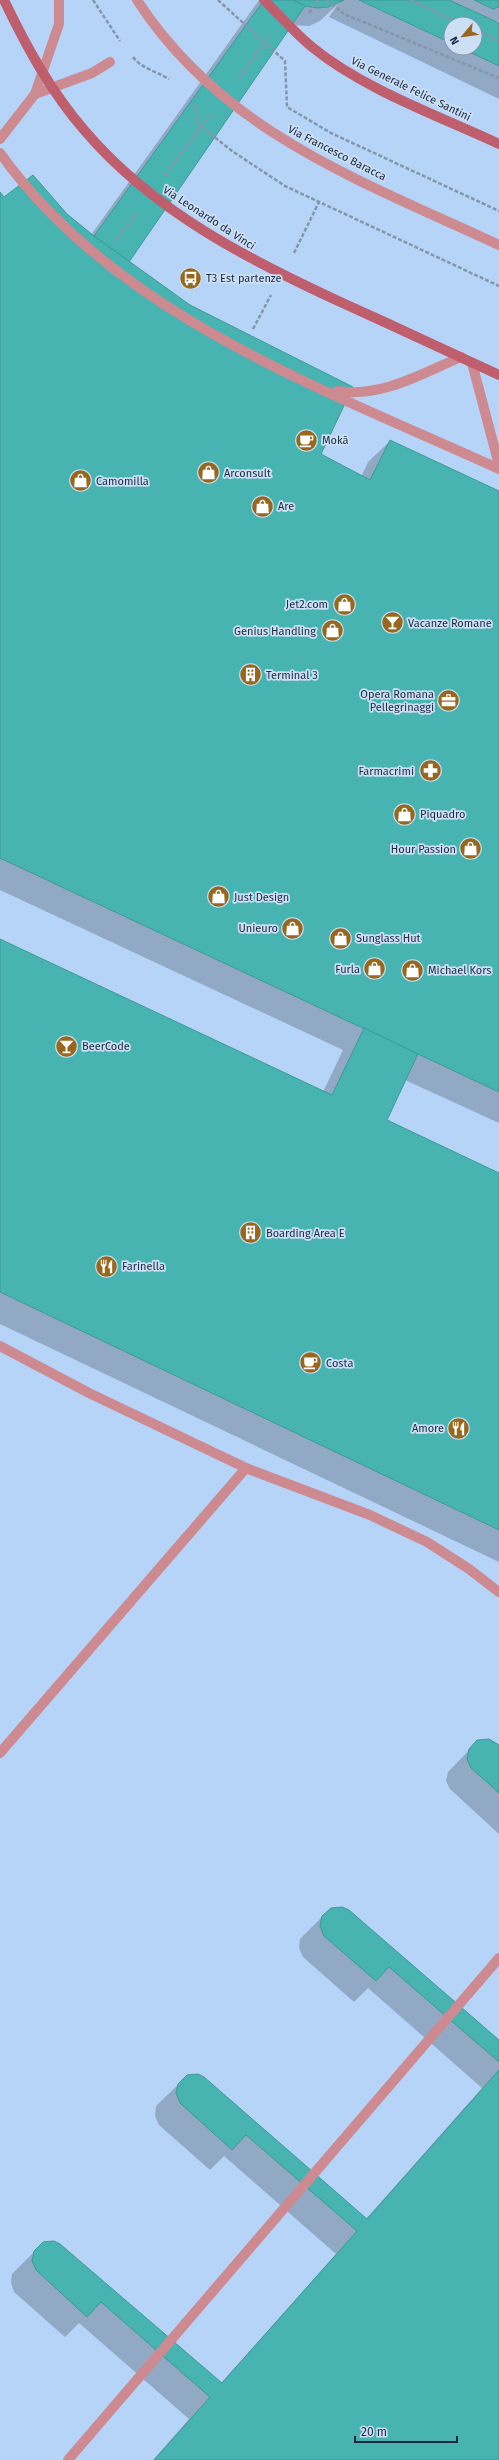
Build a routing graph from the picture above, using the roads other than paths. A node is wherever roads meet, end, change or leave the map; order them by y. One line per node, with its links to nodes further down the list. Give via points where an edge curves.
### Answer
1 (4, 0): 12 (main road, Via Leonardo da Vinci, via 46,77 70,113 116,163 157,198 220,241 268,268)
2 (60, 0): 6 (lane, via 59,24)
3 (137, 0): 11 (lane, Via Francesco Baracca, via 174,51 244,114 328,165)
4 (264, 0): 8 (main road, Via Generale Felice Santini, via 312,47 343,69)
5 (110, 62): 6 (lane, via 92,73)
6 (35, 94): 7 (lane)
7 (0, 139): 10 (lane)
8 (499, 144)
9 (0, 153): 10 (lane)
10 (10, 167): 15 (lane, via 77,240 133,284 225,339)
11 (499, 245)
12 (461, 357): 13 (main road, Via Leonardo da Vinci); 15 (lane, via 379,391 360,394)
13 (472, 363): 14 (main road, Via Leonardo da Vinci); 16 (lane)
14 (499, 375)
15 (323, 388): 17 (lane)
16 (499, 465)
17 (499, 469)
18 (0, 1346): 19 (lane, via 89,1393)
19 (246, 1468): 20 (lane, via 370,1514 427,1542 470,1569); 21 (lane)
20 (499, 1592)
21 (0, 1753)
22 (499, 1958): 23 (lane)
23 (68, 2460)

